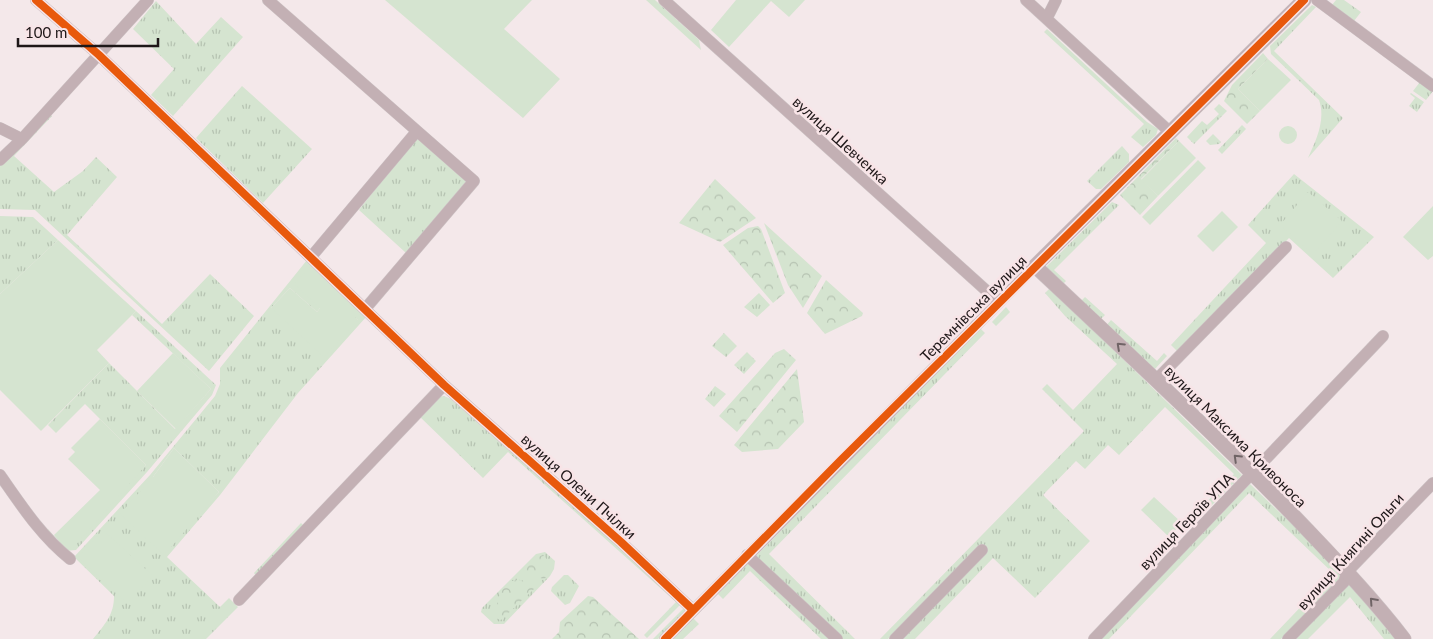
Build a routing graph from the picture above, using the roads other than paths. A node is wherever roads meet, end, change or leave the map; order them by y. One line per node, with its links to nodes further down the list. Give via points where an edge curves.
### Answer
1 (36, 0): 10 (street, вулиця Олени Пчілки)
2 (148, 0): 10 (street)
3 (268, 0): 13 (street)
4 (664, 0): 20 (street, вулиця Шевченка)
5 (1026, 0): 9 (street)
6 (1056, 0): 9 (street)
7 (1304, 0): 14 (street, Теремнівська вулиця)
8 (1317, 0): 11 (street)
9 (1047, 18): 14 (street)
10 (99, 55): 15 (street); 18 (street, вулиця Олени Пчілки)
11 (1433, 86)
12 (0, 128): 15 (street)
13 (417, 131): 18 (street); 21 (street, via 474,181)
14 (1170, 132): 19 (street, Теремнівська вулиця)
15 (22, 139): 16 (street)
16 (0, 160)
17 (1286, 247): 23 (street)
18 (311, 257): 21 (street, вулиця Олени Пчілки)
19 (1035, 266): 20 (street, Теремнівська вулиця); 23 (street, вулиця Максима Кривоноса, one-way to 19)
20 (999, 302): 29 (street, Теремнівська вулиця)
21 (365, 309): 24 (street, вулиця Олени Пчілки)
22 (1383, 336): 25 (street, вулиця Героїв УПА)
23 (1156, 380): 25 (street, вулиця Максима Кривоноса, one-way to 23)
24 (444, 385): 32 (street); 33 (street, вулиця Олени Пчілки)
25 (1252, 473): 31 (street, вулиця Максима Кривоноса); 37 (street, вулиця Героїв УПА)
26 (0, 475): 30 (street, via 36,525)
27 (1433, 483): 31 (street, вулиця Княгині Ольги)
28 (982, 550): 36 (street)
29 (747, 555): 33 (street, Теремнівська вулиця); 35 (street)
30 (70, 559)
31 (1347, 572): 38 (street, вулиця Княгині Ольги, via 1344,582); 39 (street, вулиця Максима Кривоноса, one-way to 31)
32 (239, 600)
33 (693, 610): 34 (street, Теремнівська вулиця)
34 (665, 639)
35 (837, 639)
36 (894, 639)
37 (1094, 639)
38 (1288, 639)
39 (1404, 639)

